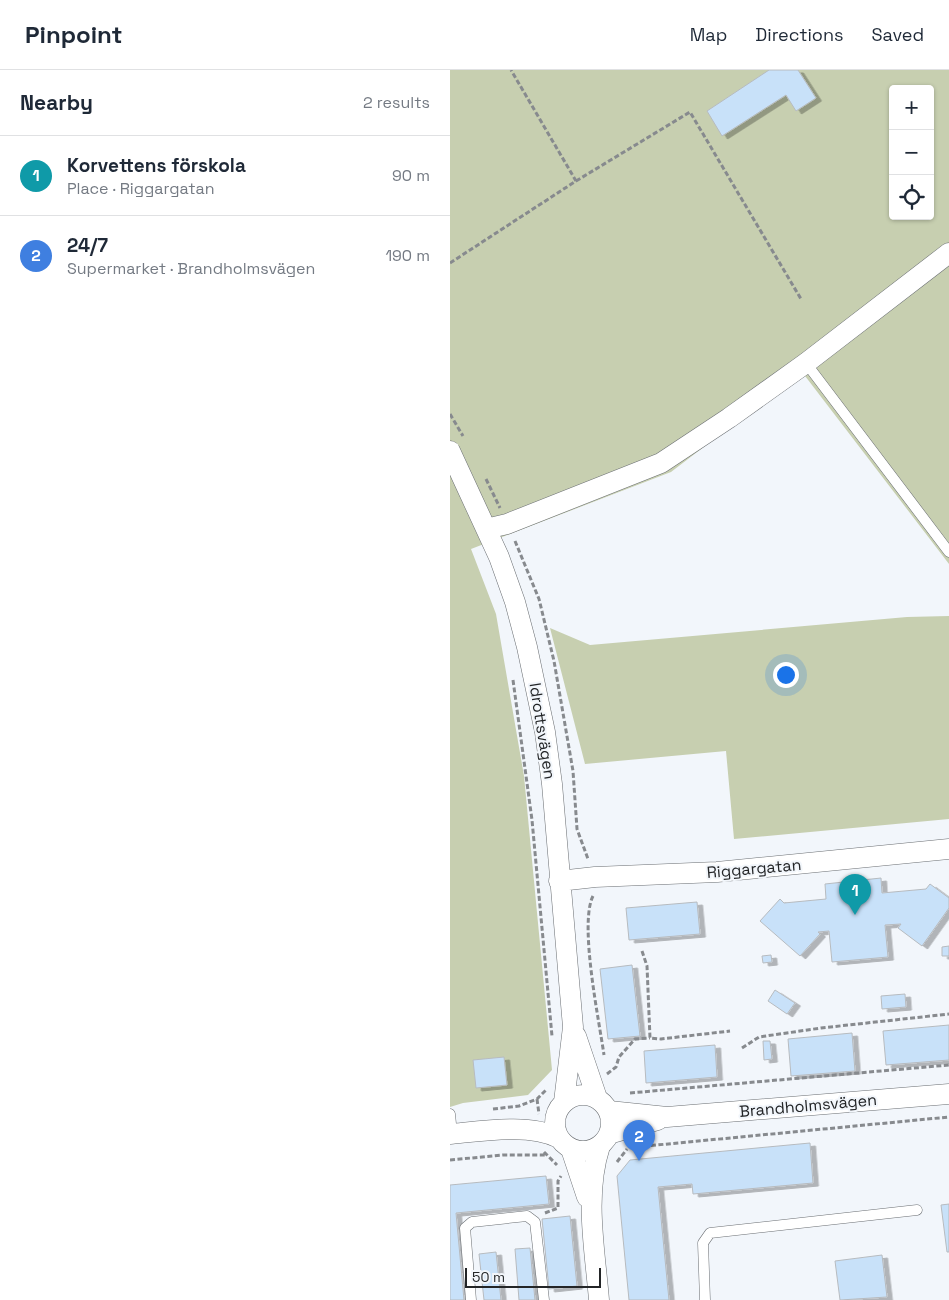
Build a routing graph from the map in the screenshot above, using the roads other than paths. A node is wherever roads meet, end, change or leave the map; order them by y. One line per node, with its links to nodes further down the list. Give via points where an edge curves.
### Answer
1 (949, 252): 2 (street)
2 (806, 363): 4 (street, via 660,463 507,524); 5 (lane)
3 (450, 451): 4 (street, Idrottsvägen)
4 (486, 529): 7 (street, Idrottsvägen, via 515,602 534,678 552,784)
5 (949, 552)
6 (949, 849): 7 (street, Riggargatan, via 717,872 595,876)
7 (559, 881): 8 (street, Idrottsvägen)
8 (573, 1027): 10 (street, Idrottsvägen); 11 (street, Idrottsvägen)
9 (949, 1094): 13 (street, Brandholmsvägen)
10 (603, 1105): 11 (street, Brandholmsvägen, via 579,1095); 13 (street, Brandholmsvägen); 16 (street, via 611,1120)
11 (561, 1106): 14 (street, Brandholmsvägen); 17 (street, via 555,1126)
12 (450, 1114): 15 (lane)
13 (667, 1117): 16 (street, Brandholmsvägen)
14 (492, 1130): 15 (street, Brandholmsvägen); 17 (street, Brandholmsvägen, via 540,1131)
15 (451, 1134)
16 (604, 1140): 17 (street, Brandholmsvägen, via 585,1151); 18 (street, via 593,1170)
17 (565, 1143): 18 (street)
18 (591, 1209): 22 (street)
19 (917, 1210): 23 (lane, via 710,1233 703,1243)
20 (471, 1300): 21 (lane, via 465,1228 472,1222 527,1216 535,1222)
21 (544, 1300)
22 (599, 1300)
23 (705, 1300)

